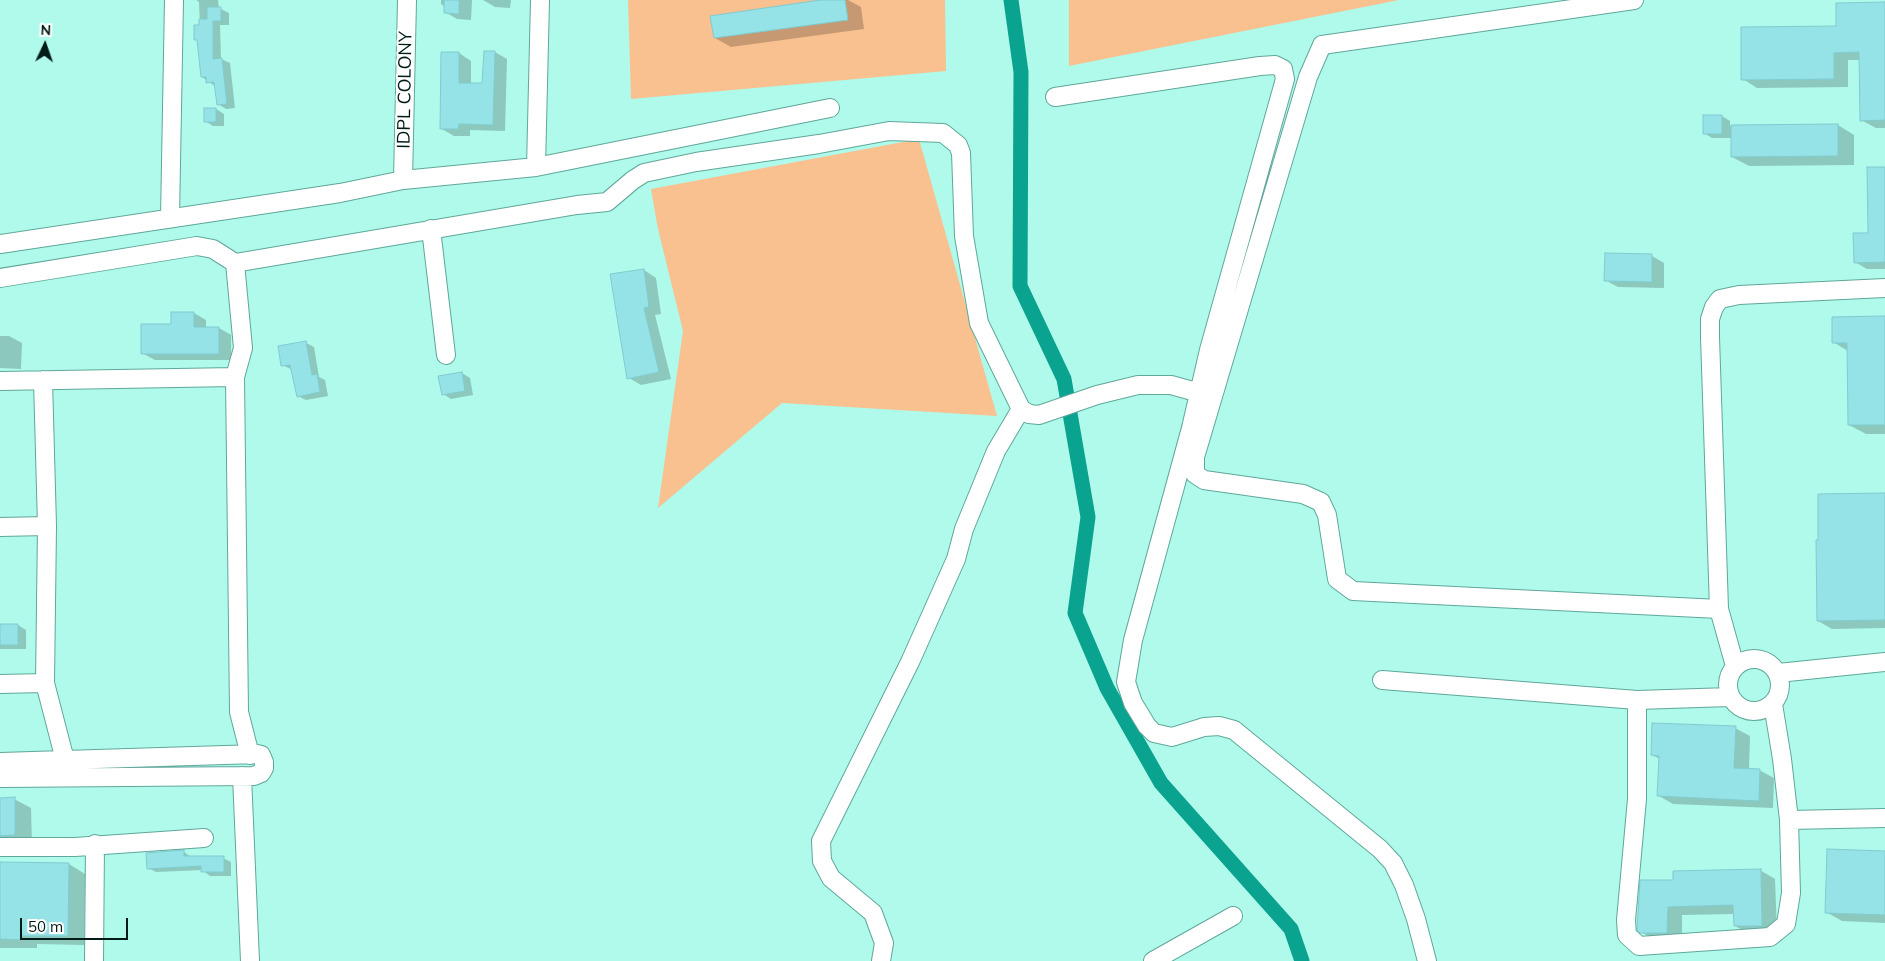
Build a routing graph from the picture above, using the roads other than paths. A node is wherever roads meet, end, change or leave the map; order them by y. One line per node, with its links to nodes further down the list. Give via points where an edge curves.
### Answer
1 (174, 0): 9 (street)
2 (407, 0): 8 (street, IDPL COLONY)
3 (540, 0): 7 (street)
4 (1634, 0): 23 (street, via 1322,45 1308,77 1195,457 1196,474 1204,480 1303,494 1321,502 1327,516 1337,579 1353,591)
5 (1055, 97): 19 (street, via 1260,66 1275,65 1283,69 1285,79 1209,350)
6 (830, 108): 7 (street)
7 (536, 167): 8 (street)
8 (403, 180): 9 (street, via 340,193)
9 (170, 218): 11 (street)
10 (431, 229): 12 (street); 15 (street); 20 (street, via 607,202 644,173 696,162 889,132 943,133 958,145 961,153 964,236 980,323)
11 (0, 244)
12 (235, 263): 13 (street, via 213,249 197,246); 16 (street, via 243,348)
13 (0, 278)
14 (1885, 288): 23 (street, via 1739,295 1720,299 1714,308 1710,337)
15 (446, 355)
16 (235, 377): 17 (street); 33 (street, via 239,712)
17 (43, 380): 18 (street); 21 (street)
18 (0, 381)
19 (1200, 393): 20 (street, via 1171,384 1155,384 1097,394 1039,415); 48 (street, via 1133,640 1126,682 1128,692 1147,726 1159,736 1172,737 1204,727 1234,730 1380,849 1394,862 1404,885)
20 (1021, 409): 46 (street, via 996,451 964,529 956,559 910,662 821,841 822,861 831,878 873,913 884,943)
21 (47, 526): 22 (street); 28 (street)
22 (0, 527)
23 (1719, 609): 25 (street)
24 (1885, 662): 26 (street)
25 (1735, 666): 26 (street, via 1742,661 1758,659 1773,666); 30 (street, via 1728,680)
26 (1778, 673): 32 (street, via 1780,689)
27 (1382, 680): 31 (street)
28 (45, 683): 29 (street); 35 (street)
29 (0, 684)
30 (1730, 697): 31 (street); 32 (street, via 1745,710 1764,709)
31 (1637, 700): 39 (street, via 1637,799 1626,920 1627,935 1639,946 1770,937 1786,924 1791,894)
32 (1773, 704): 39 (street)
33 (250, 755): 35 (street); 36 (street, via 261,755 264,768 261,773)
34 (0, 762): 35 (street)
35 (65, 768): 36 (street); 37 (street)
36 (242, 776): 45 (street)
37 (0, 778)
38 (1885, 818): 39 (street)
39 (1789, 820)
40 (204, 838): 41 (street)
41 (95, 844): 42 (street); 44 (street)
42 (0, 847)
43 (1233, 916): 47 (street)
44 (94, 961)
45 (250, 961)
46 (882, 961)
47 (1153, 961)
48 (1427, 961)

